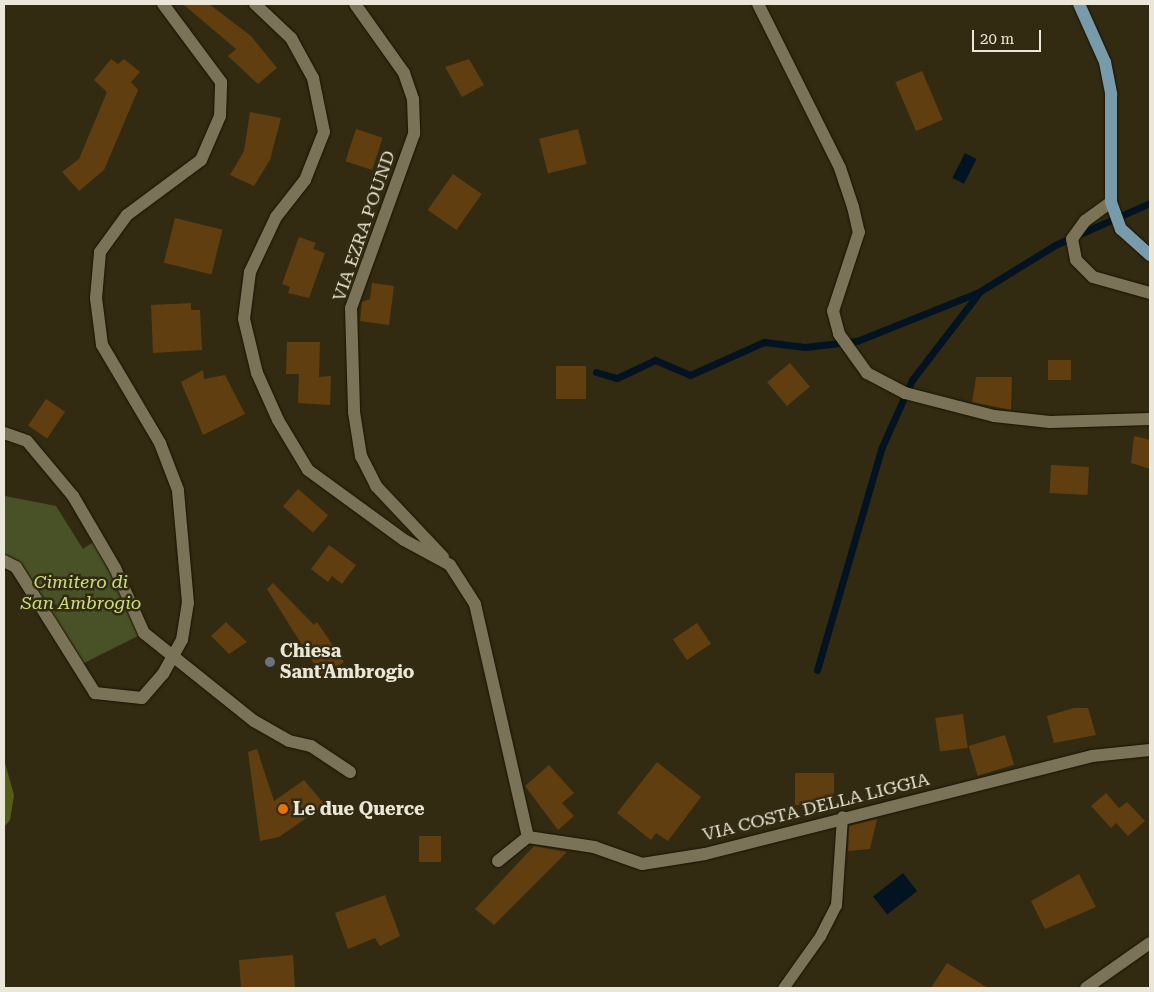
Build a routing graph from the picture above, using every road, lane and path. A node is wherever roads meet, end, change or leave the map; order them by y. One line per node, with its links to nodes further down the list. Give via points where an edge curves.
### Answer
1 (163, 4): 13 (street, via 221,82 220,116 201,160 127,215 100,252 96,298 102,345 160,443 178,490 188,602 182,640)
2 (255, 4): 12 (street, via 291,38 313,78 324,132 305,180 276,217 250,272 244,319 257,373 278,420 308,470 404,540)
3 (355, 4): 12 (street, VIA EZRA POUND, via 404,73 414,117 414,134 401,176 352,308 354,412 361,456 376,486)
4 (758, 4): 9 (street, via 840,168 852,207 859,232 833,311 839,334 867,373 905,394 994,416 1050,422)
5 (1079, 4): 6 (main road, via 1105,62 1111,94)
6 (1111, 202): 7 (main road, via 1121,229 1144,254); 8 (street, via 1085,221 1072,239 1076,260 1093,277)
7 (1150, 255)
8 (1150, 293)
9 (1150, 419)
10 (4, 433): 13 (street, via 27,441 73,496 115,568 144,633)
11 (4, 561): 13 (street, via 16,567 95,694 142,698)
12 (450, 565): 17 (street, VIA EZRA POUND, via 475,604)
13 (172, 658): 15 (street, via 254,721 289,741 312,746)
14 (1150, 750): 16 (street, VIA COSTA DELLA LIGGIA, via 1092,756)
15 (350, 772)
16 (842, 816): 17 (street, VIA COSTA DELLA LIGGIA, via 705,854 642,864 594,847); 20 (lane, via 836,905 820,936)
17 (528, 837): 18 (street)
18 (498, 861)
19 (1150, 943): 21 (street)
20 (783, 988)
21 (1086, 988)

